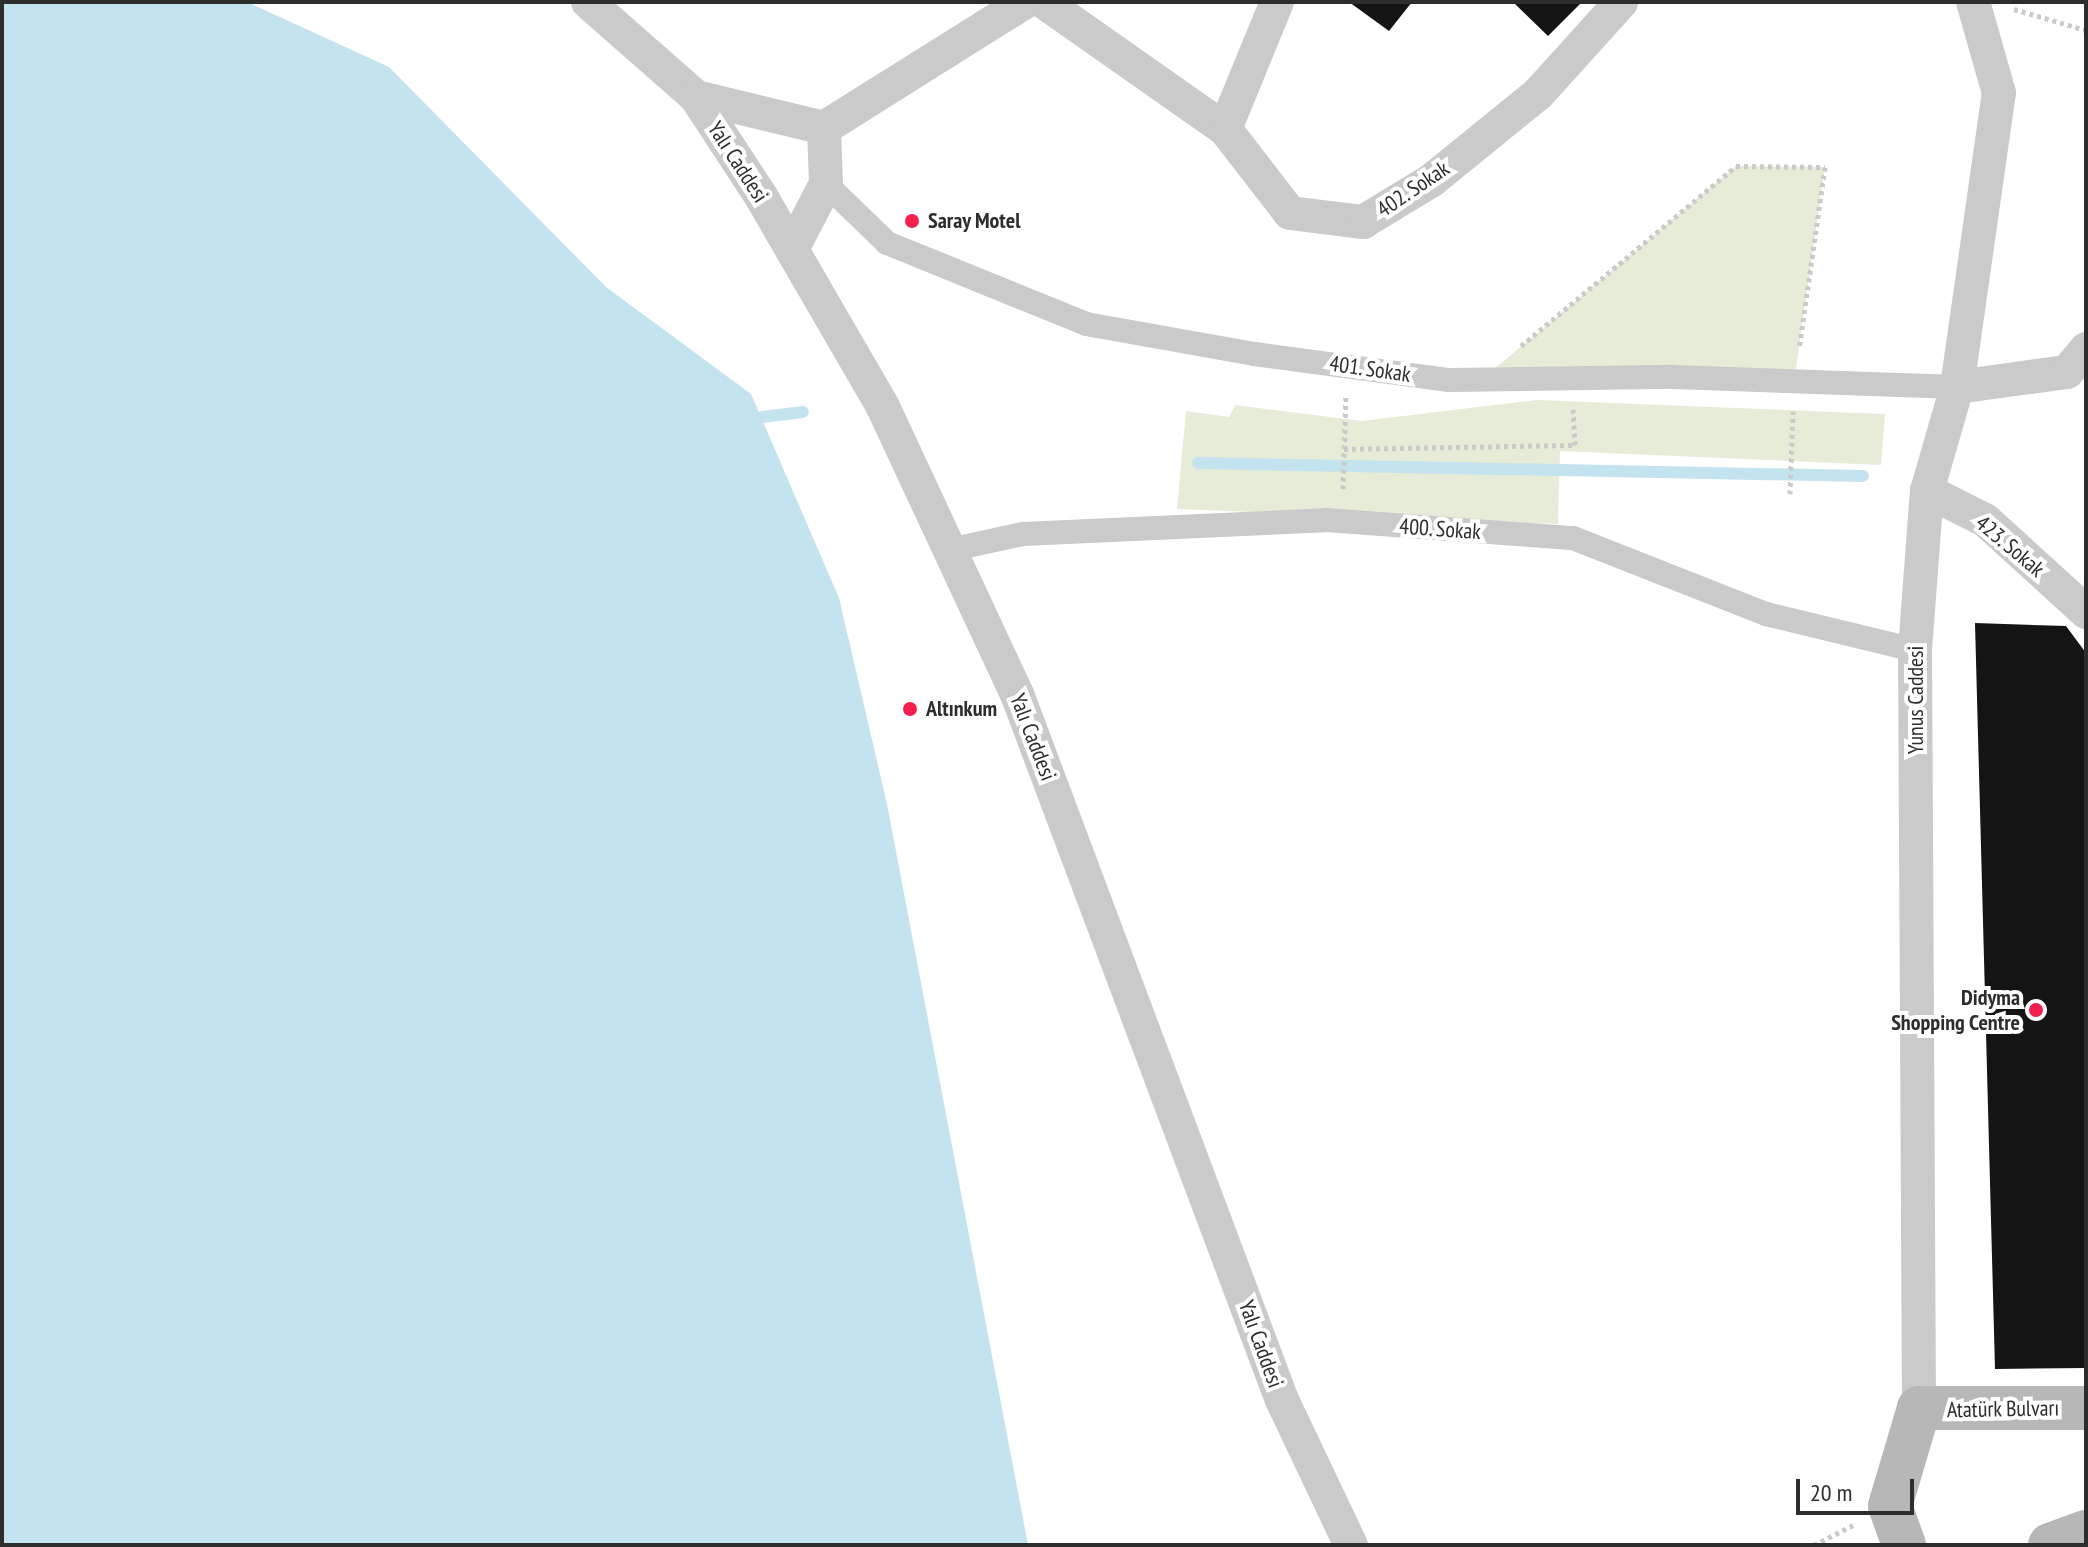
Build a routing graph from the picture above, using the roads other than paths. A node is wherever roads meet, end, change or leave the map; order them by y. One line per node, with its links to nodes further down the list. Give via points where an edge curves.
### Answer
1 (588, 2): 7 (street, Yalı Caddesi)
2 (1025, 2): 8 (street)
3 (1044, 2): 9 (street, 402. Sokak)
4 (1277, 2): 9 (street)
5 (1621, 2): 9 (street, 402. Sokak, via 1538,94 1432,180 1363,222 1290,213)
6 (1989, 4): 13 (street, Yunus Caddesi, via 1999,93)
7 (696, 97): 8 (street); 11 (street, Yalı Caddesi)
8 (824, 128): 10 (street)
9 (1225, 129)
10 (826, 184): 11 (street); 13 (street, 401. Sokak, via 887,243 1086,324 1347,366 1481,380 1673,377)
11 (792, 249): 15 (street, Yalı Caddesi, via 883,407)
12 (2080, 371): 13 (street)
13 (1957, 387): 14 (street, Yunus Caddesi)
14 (1927, 491): 16 (street, 423. Sokak, via 1985,520); 17 (street, Yunus Caddesi)
15 (949, 550): 17 (street, 400. Sokak, via 1023,534 1326,520 1573,538 1766,614); 21 (street, Yalı Caddesi, via 1017,694 1282,1400)
16 (2086, 612)
17 (1915, 650): 18 (street, Yunus Caddesi)
18 (1919, 1408): 19 (main road, Atatürk Bulvarı); 22 (main road, Atatürk Bulvarı, via 1890,1506)
19 (2086, 1408)
20 (2086, 1532): 23 (main road)
21 (1351, 1545)
22 (1904, 1545)
23 (2050, 1545)

